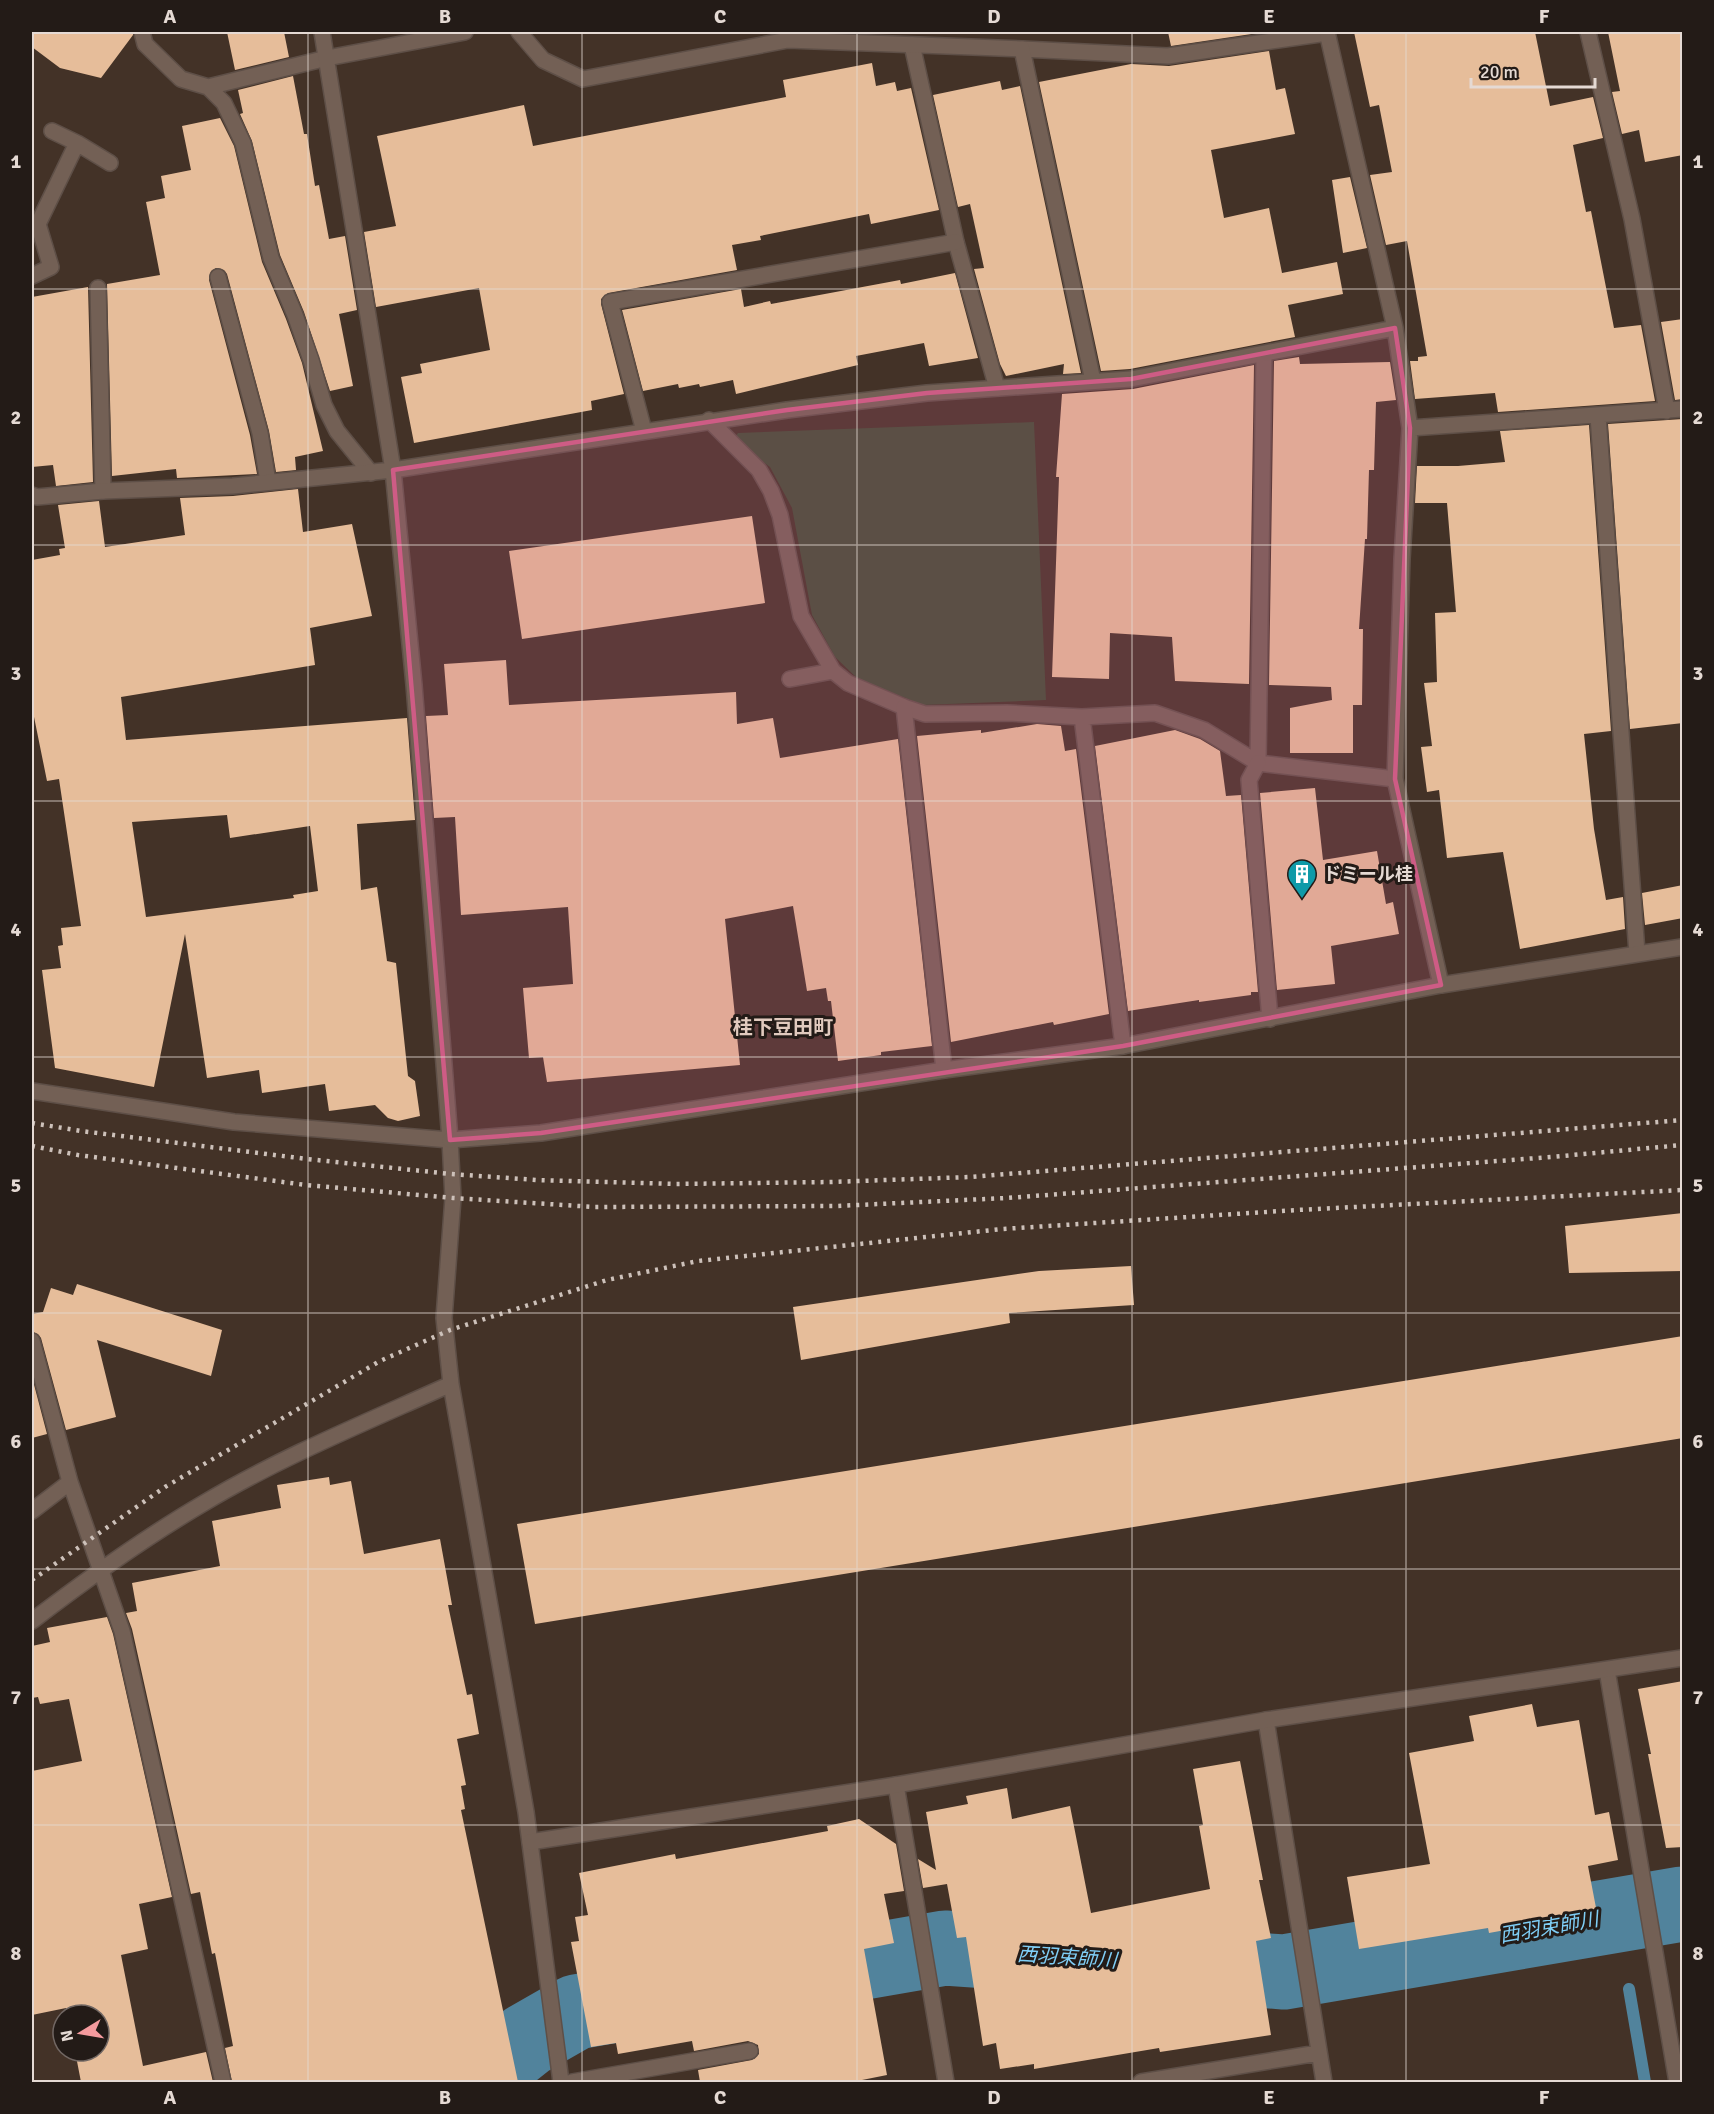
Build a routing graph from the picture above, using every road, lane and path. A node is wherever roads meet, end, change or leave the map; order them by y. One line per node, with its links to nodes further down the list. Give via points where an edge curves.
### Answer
1 (142, 32): 11 (street, via 145,44 181,79)
2 (322, 32): 10 (street)
3 (465, 32): 10 (street)
4 (519, 32): 7 (street, via 543,60 583,79)
5 (1327, 32): 9 (street, via 1168,56); 19 (street)
6 (1588, 32): 24 (street, via 1632,219)
7 (788, 36): 8 (street)
8 (912, 45): 9 (street); 15 (street)
9 (1022, 49): 21 (street)
10 (327, 58): 11 (street); 29 (street)
11 (208, 87): 30 (street, via 224,104 243,142 271,258 295,315 324,405 337,431)
12 (52, 131): 13 (street)
13 (77, 143): 14 (street); 16 (street, via 38,225 51,267)
14 (110, 163)
15 (956, 242): 22 (street); 28 (street, via 610,302)
16 (32, 276)
17 (218, 277): 31 (street, via 260,434)
18 (98, 288): 32 (street)
19 (1395, 328): 20 (street); 27 (street)
20 (1264, 354): 21 (street); 38 (street)
21 (1093, 381): 22 (street)
22 (997, 388): 26 (street)
23 (1683, 409): 24 (street)
24 (1667, 411): 25 (street)
25 (1598, 417): 27 (street); 41 (street)
26 (709, 420): 28 (street); 34 (street, via 759,470 771,490 801,616)
27 (1410, 428): 39 (street)
28 (644, 431): 29 (street)
29 (393, 470): 30 (street); 47 (street)
30 (371, 472): 31 (street)
31 (268, 482): 32 (street)
32 (103, 491): 33 (street)
33 (32, 495)
34 (833, 671): 35 (street); 36 (street, via 848,683)
35 (790, 679)
36 (904, 707): 37 (street, via 925,714); 45 (street)
37 (1082, 717): 38 (street, via 1155,713 1204,730); 44 (street)
38 (1258, 763): 39 (street); 43 (street, via 1249,780)
39 (1395, 778): 42 (street)
40 (1683, 947): 41 (street)
41 (1637, 953): 42 (street)
42 (1441, 985): 43 (street)
43 (1270, 1019): 44 (street)
44 (1123, 1046): 45 (street)
45 (944, 1070): 47 (street, via 541,1133)
46 (32, 1091): 47 (street, via 234,1122)
47 (450, 1140): 49 (street, via 453,1198 444,1318)
48 (32, 1341): 50 (street)
49 (451, 1384): 52 (street, via 205,1502); 58 (street)
50 (70, 1482): 51 (street); 52 (street)
51 (32, 1511)
52 (100, 1569): 53 (street); 61 (street, via 122,1631)
53 (32, 1621)
54 (1683, 1658): 55 (street)
55 (1606, 1671): 56 (street); 67 (street)
56 (1266, 1720): 57 (street); 60 (street)
57 (896, 1785): 58 (street); 64 (street)
58 (530, 1842): 62 (street)
59 (750, 2051): 63 (street)
60 (1318, 2053): 65 (street); 66 (street)
61 (223, 2082)
62 (561, 2082)
63 (572, 2082)
64 (946, 2082)
65 (1141, 2082)
66 (1324, 2082)
67 (1677, 2082)

